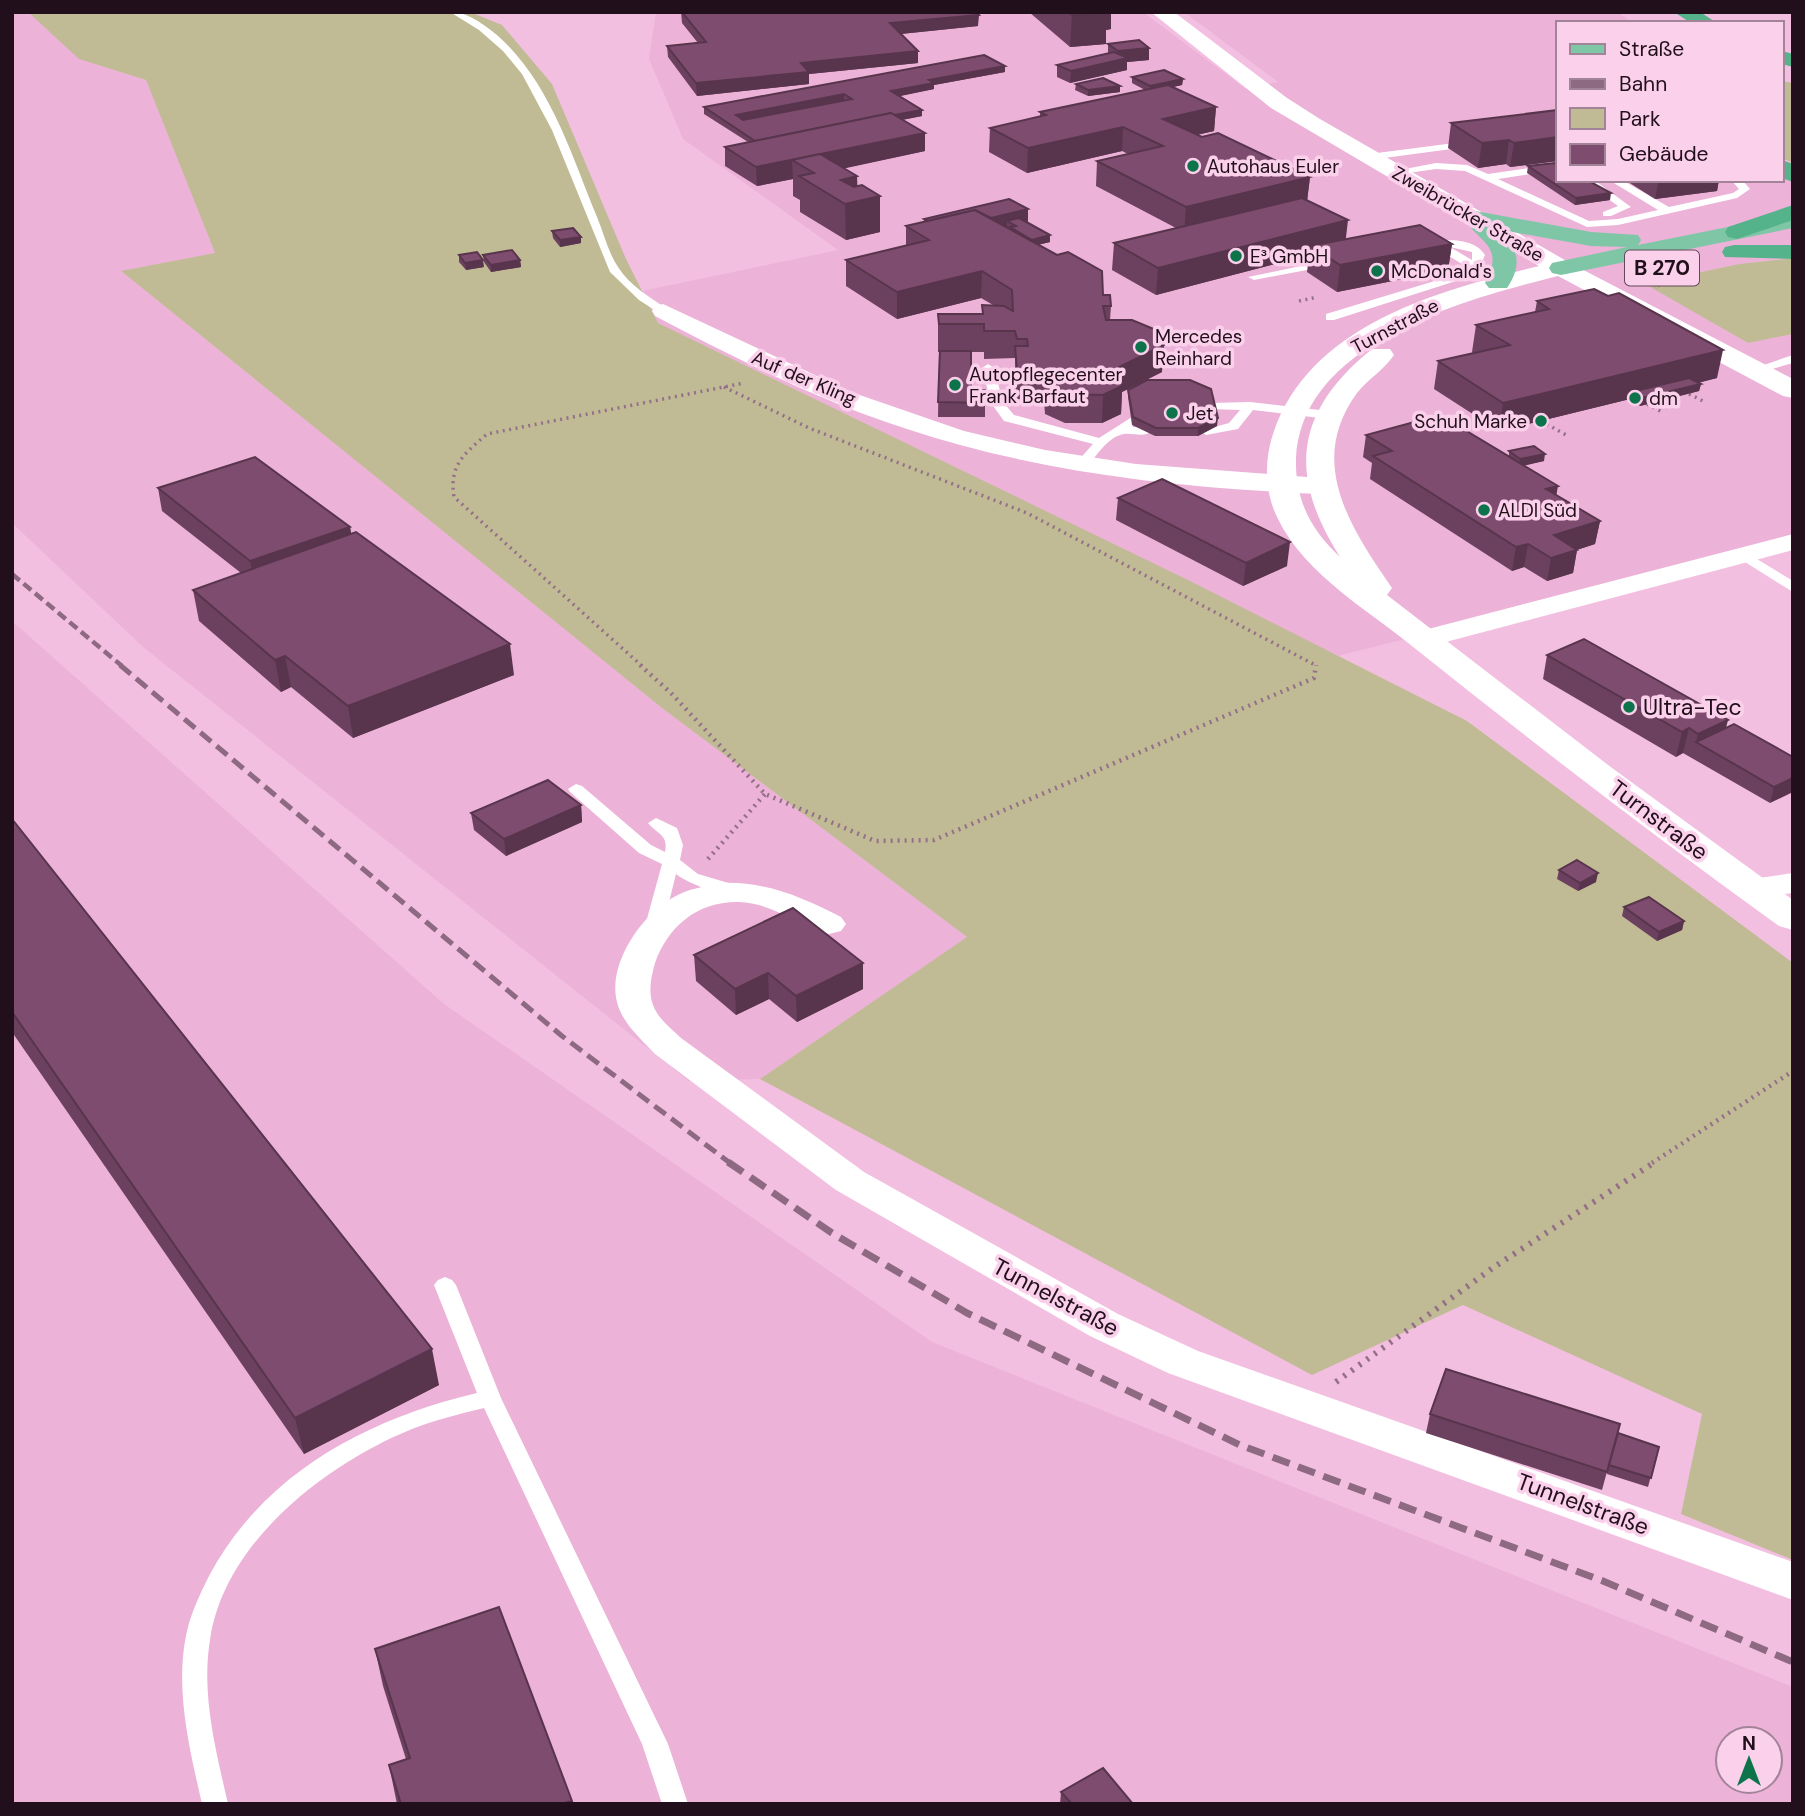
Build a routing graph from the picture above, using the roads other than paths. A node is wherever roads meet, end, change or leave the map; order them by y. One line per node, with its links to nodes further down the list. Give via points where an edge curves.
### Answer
1 (454, 12): 28 (lane, Auf der Kling, via 494,36 517,58 556,132 614,270 633,291)
2 (1161, 12): 6 (street, Zweibrücker Straße, via 1279,103)
3 (1684, 12): 4 (highway)
4 (1703, 21)
5 (1477, 143): 6 (lane)
6 (1369, 157): 8 (street, Zweibrücker Straße)
7 (1556, 167): 9 (lane)
8 (1394, 172): 9 (lane, via 1453,166); 15 (street, Zweibrücker Straße)
9 (1488, 177): 16 (lane)
10 (1590, 182): 16 (lane, via 1626,207)
11 (1617, 182): 13 (lane)
12 (1738, 182): 13 (lane, via 1745,189 1737,195)
13 (1668, 211): 16 (lane, via 1607,224)
14 (1793, 212): 20 (highway)
15 (1475, 218): 19 (main road, via 1591,239); 24 (street, Zweibrücker Straße); 26 (main road, via 1507,258 1507,270)
16 (1576, 221)
17 (1793, 221): 20 (main road, B 270)
18 (1793, 239): 20 (main road, B 270)
19 (1697, 240): 20 (main road, B 270); 24 (main road, B 270)
20 (1735, 242): 22 (highway); 27 (main road, B 270)
21 (1414, 247): 29 (lane, via 1436,243 1475,267 1455,278)
22 (1793, 252)
23 (1347, 259): 25 (lane)
24 (1561, 268): 26 (street, Turnstraße); 27 (street, Zweibrücker Straße)
25 (1254, 277)
26 (1498, 283): 36 (street, Turnstraße, via 1434,303 1363,341 1324,373)
27 (1591, 284): 32 (street, Zweibrücker Straße); 37 (street, Turnstraße, via 1498,304 1424,330 1360,372)
28 (663, 311): 43 (street, Auf der Kling, via 882,411 952,436)
29 (1331, 317)
30 (1793, 359): 32 (lane)
31 (988, 368): 42 (lane, via 997,403 1010,418)
32 (1755, 370): 33 (street, Zweibrücker Straße)
33 (1793, 390)
34 (1213, 405): 35 (lane)
35 (1250, 405): 36 (lane); 41 (lane, via 1233,426)
36 (1295, 410): 37 (lane); 44 (street, Turnstraße, via 1284,437)
37 (1328, 415): 45 (street, Turnstraße, via 1318,467)
38 (1132, 421): 39 (lane)
39 (1119, 431): 40 (lane); 42 (lane)
40 (1146, 431)
41 (1206, 431)
42 (1101, 442): 43 (lane)
43 (1083, 463): 44 (street, Auf der Kling, via 1162,477)
44 (1282, 485): 45 (street, Auf der Kling); 49 (street, Turnstraße, via 1297,527 1315,549 1353,586)
45 (1321, 486): 49 (street, Turnstraße, via 1336,524)
46 (1793, 542): 47 (street)
47 (1742, 554): 48 (lane); 50 (street)
48 (1793, 587)
49 (1394, 616): 50 (street, Turnstraße)
50 (1423, 639): 54 (street, Turnstraße, via 1574,757)
51 (576, 789): 53 (lane, via 645,849)
52 (656, 823): 53 (lane, via 670,832 675,845)
53 (673, 863): 55 (lane, via 692,878); 58 (lane)
54 (1778, 886): 56 (street, Turnstraße)
55 (740, 892): 57 (street, Tunnelstraße, via 769,896); 58 (street, Tunnelstraße, via 713,894 678,906)
56 (1793, 918)
57 (829, 924)
58 (654, 926): 61 (street, Tunnelstraße, via 633,979 634,1002 645,1022 668,1046 850,1181 1104,1325 1183,1362)
59 (444, 1286): 60 (lane)
60 (490, 1398): 62 (lane, via 393,1427 344,1454 291,1489 254,1525 225,1566 201,1619 195,1676 201,1744); 63 (lane, via 655,1744)
61 (1793, 1581)
62 (215, 1804)
63 (675, 1804)

